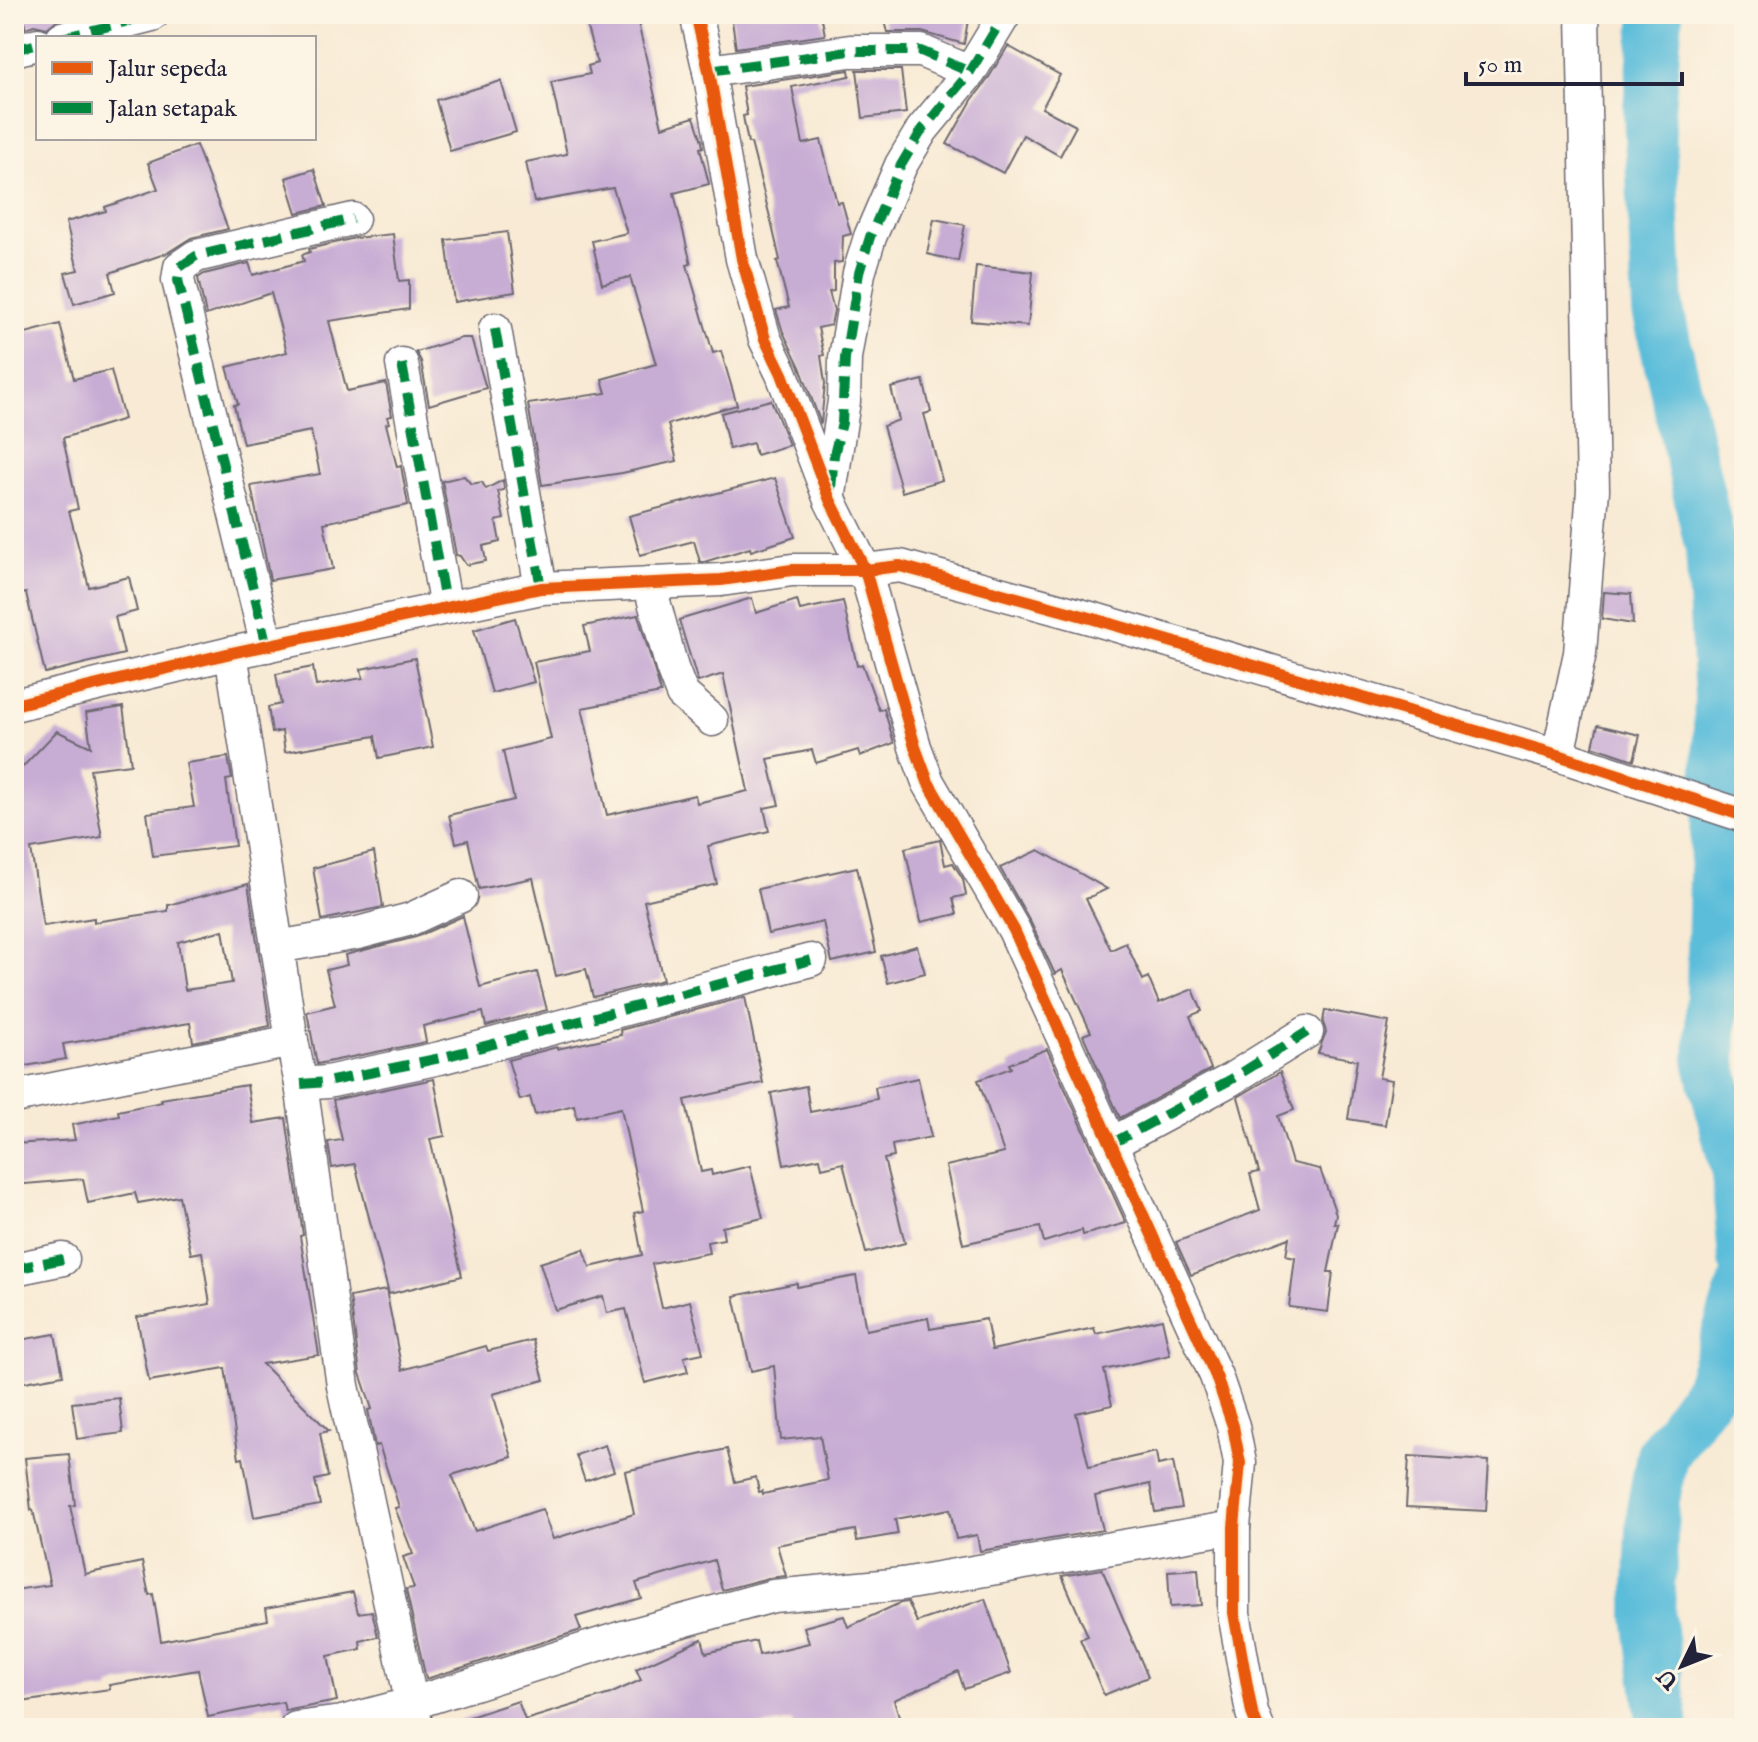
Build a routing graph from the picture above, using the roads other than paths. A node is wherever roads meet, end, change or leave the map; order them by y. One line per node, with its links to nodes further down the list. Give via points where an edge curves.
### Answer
1 (696, 14): 8 (street)
2 (1005, 14): 9 (street)
3 (1583, 14): 22 (street, via 1593,490)
4 (152, 15): 5 (street)
5 (70, 36)
6 (36, 44): 7 (street)
7 (14, 50)
8 (709, 71): 9 (street, via 850,51 921,51); 13 (street, via 742,259 765,339)
9 (970, 72): 13 (street, via 922,130 870,237 845,358)
10 (353, 219): 18 (street, via 196,256 180,267 178,280)
11 (495, 329): 16 (street)
12 (402, 364): 17 (street)
13 (830, 500): 14 (street)
14 (865, 570): 15 (street, via 792,570); 22 (street, via 900,566); 31 (street, via 928,782 1014,930)
15 (649, 583): 16 (street); 21 (street, via 682,694)
16 (541, 588): 17 (street)
17 (446, 608): 18 (street)
18 (267, 646): 19 (street)
19 (231, 653): 20 (street); 25 (street)
20 (14, 705)
21 (712, 720)
22 (1567, 758): 23 (street)
23 (1744, 816)
24 (461, 896): 25 (street, via 411,919)
25 (277, 947): 28 (street)
26 (811, 960): 29 (street, via 440,1058)
27 (1307, 1032): 31 (street)
28 (292, 1041): 29 (street); 30 (street)
29 (301, 1084): 35 (street, via 343,1386)
30 (14, 1097)
31 (1111, 1144): 34 (street, via 1216,1376 1233,1426 1240,1463)
32 (63, 1259): 33 (street)
33 (14, 1269)
34 (1234, 1527): 35 (street, via 903,1584 773,1596 620,1638); 37 (street, via 1234,1613)
35 (414, 1716): 36 (street)
36 (296, 1728)
37 (1258, 1728)

